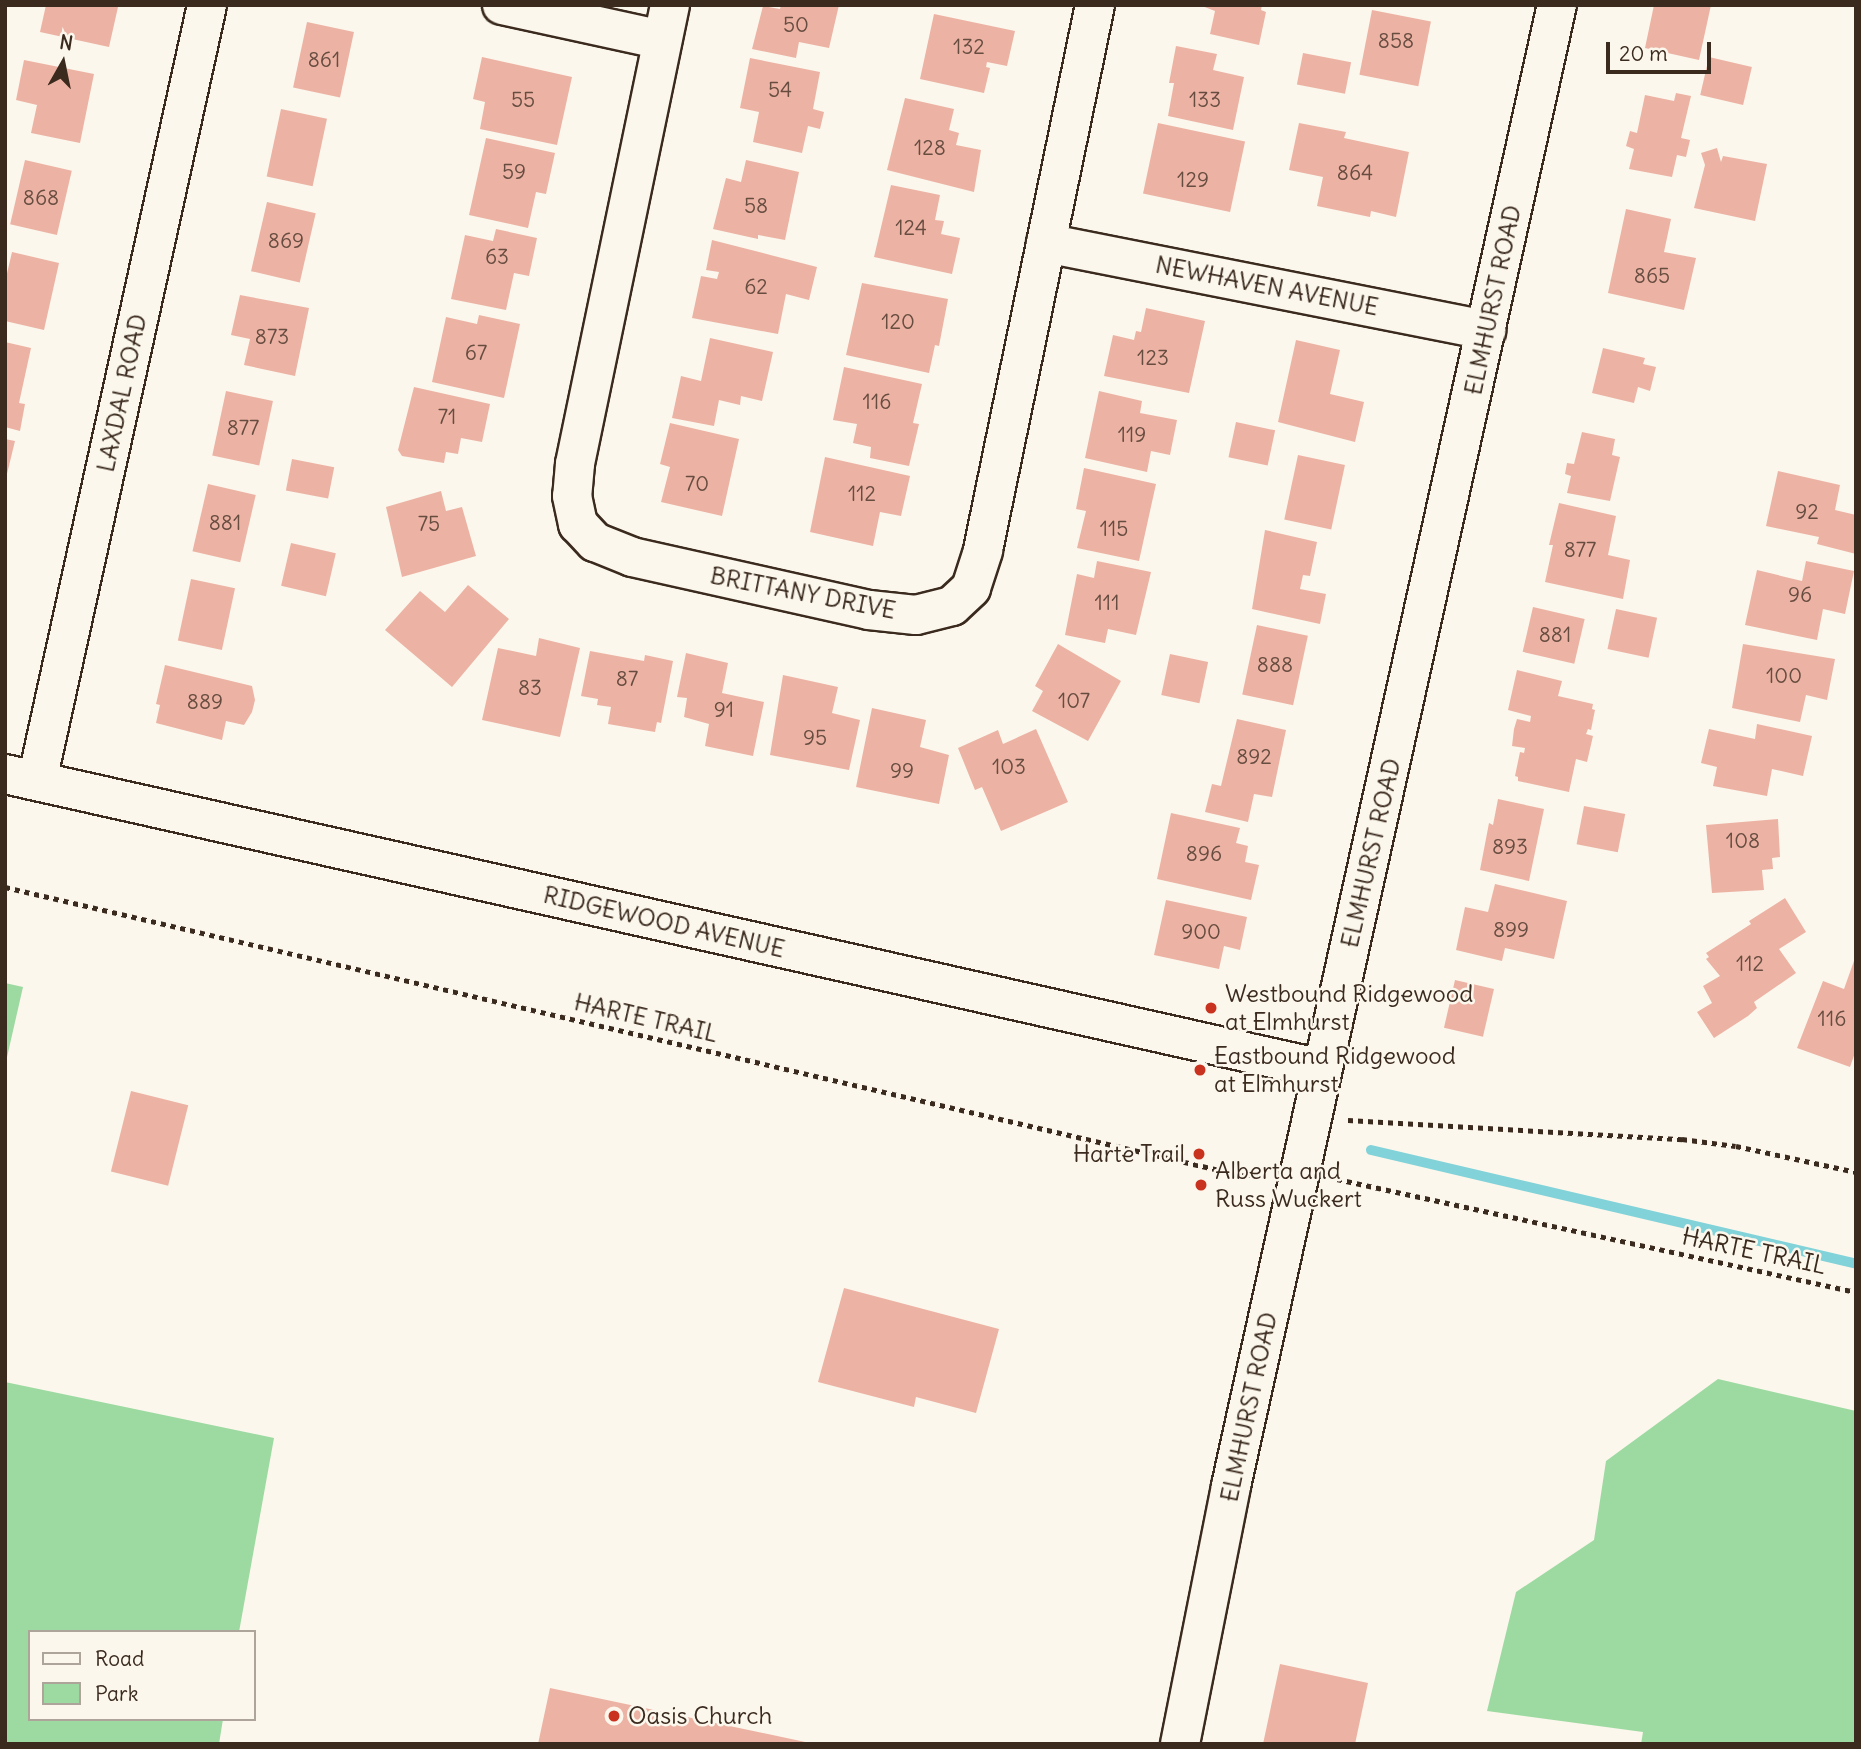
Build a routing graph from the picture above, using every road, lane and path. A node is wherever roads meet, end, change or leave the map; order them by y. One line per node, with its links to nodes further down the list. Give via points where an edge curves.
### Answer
1 (207, 5): 8 (street, LAXDAL ROAD)
2 (502, 5): 5 (street, BRITTANY DRIVE)
3 (1095, 5): 6 (street, BRITTANY DRIVE)
4 (1557, 5): 7 (street, ELMHURST ROAD)
5 (666, 23): 6 (street, BRITTANY DRIVE, via 575,464 572,496 578,524 595,542 632,557 869,610 916,615 952,606 971,588 983,550)
6 (1046, 243): 7 (street, NEWHAVEN AVENUE)
7 (1487, 330): 10 (street, ELMHURST ROAD)
8 (21, 778): 10 (street, RIDGEWOOD AVENUE)
9 (5, 887): 13 (path, HARTE TRAIL, via 1245,1176)
10 (1322, 1069): 11 (street, ELMHURST ROAD)
11 (1312, 1119): 12 (path, via 1682,1139); 13 (street, ELMHURST ROAD)
12 (1856, 1172)
13 (1299, 1177): 14 (path, HARTE TRAIL, via 1349,1180); 15 (street, ELMHURST ROAD)
14 (1856, 1292)
15 (1180, 1744)

